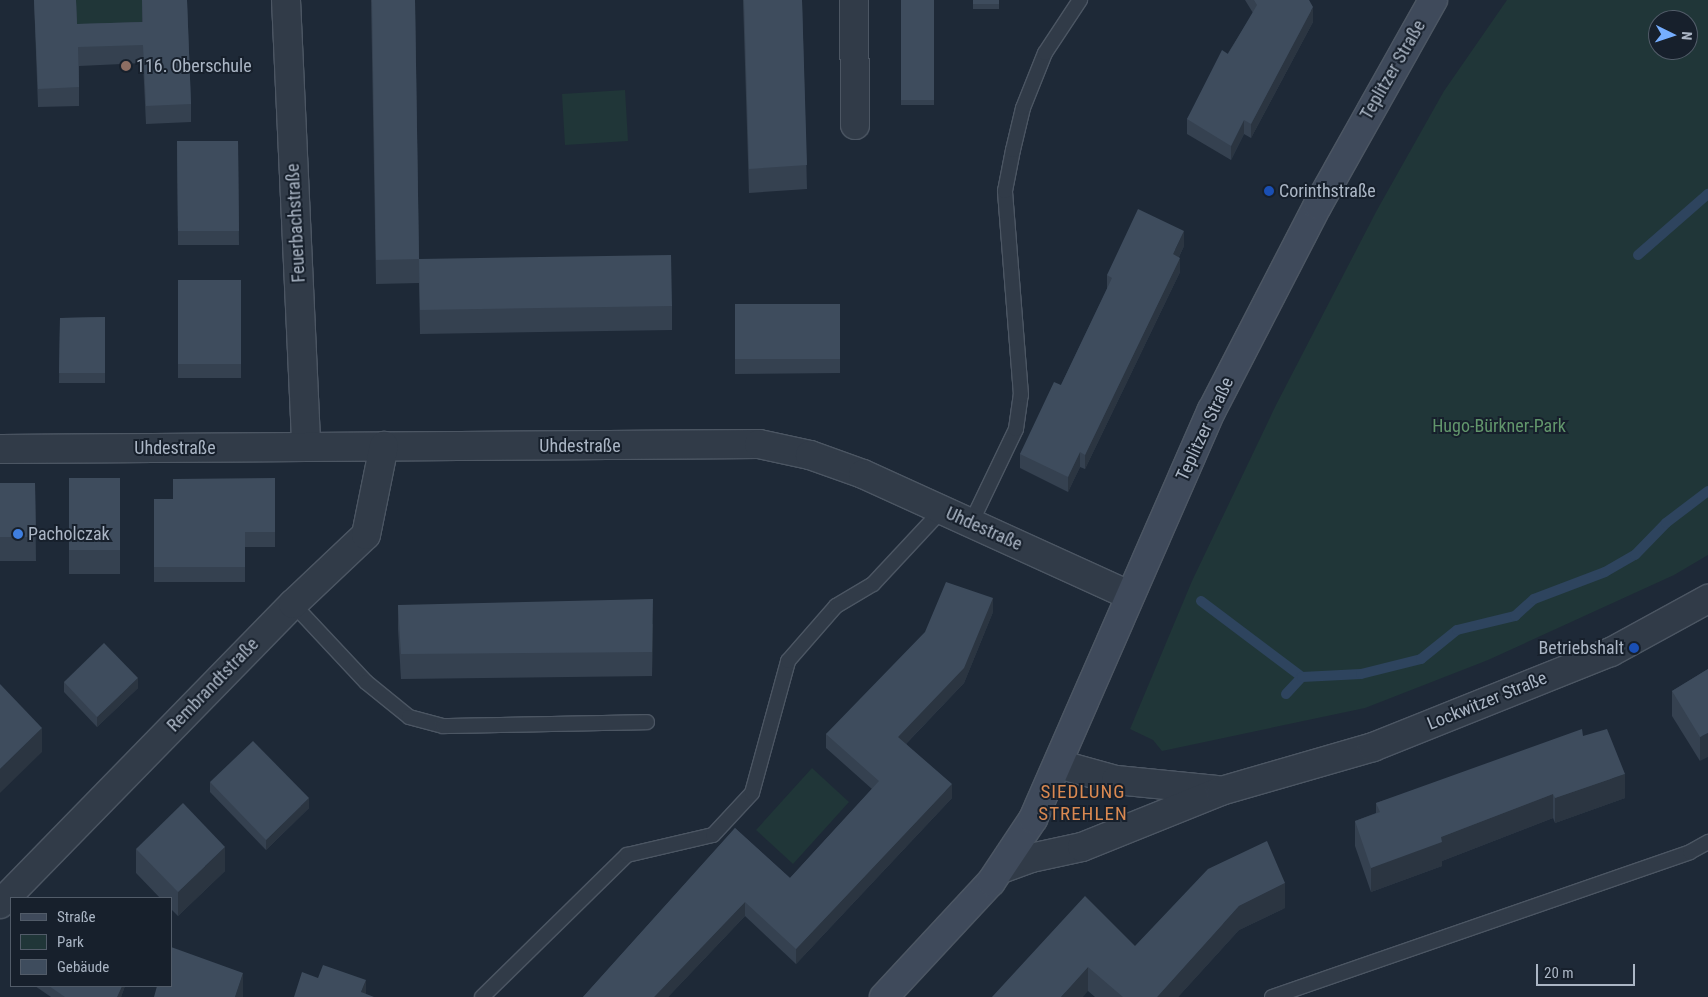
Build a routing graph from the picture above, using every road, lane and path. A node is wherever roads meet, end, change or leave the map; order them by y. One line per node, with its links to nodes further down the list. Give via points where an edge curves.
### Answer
1 (286, 0): 7 (street, Feuerbachstraße)
2 (854, 0): 5 (street)
3 (1080, 0): 10 (lane, via 1045,53 1024,108 1005,191 1021,395 1016,429)
4 (1433, 0): 11 (main road, Teplitzer Straße, via 1318,205 1212,410)
5 (856, 124)
6 (384, 446): 7 (street, Uhdestraße); 9 (street, Uhdestraße, via 758,444 810,454); 13 (street, Rembrandtstraße, via 366,535)
7 (306, 447): 8 (street, Uhdestraße)
8 (0, 449)
9 (942, 510): 10 (street, Uhdestraße); 20 (lane, via 873,584 836,606 788,661 752,793 713,835 627,854)
10 (971, 523): 11 (street, Uhdestraße)
11 (1129, 595): 15 (main road, Teplitzer Straße)
12 (1708, 599): 16 (street, Lockwitzer Straße, via 1611,652 1373,747)
13 (292, 604): 14 (lane, via 366,682 409,717 443,726); 19 (street, Rembrandtstraße)
14 (647, 722)
15 (1058, 764): 16 (street, via 1116,780); 18 (main road, Teplitzer Straße, via 1033,819)
16 (1221, 791): 18 (street, Lockwitzer Straße, via 1082,847 1031,858)
17 (1708, 842): 22 (lane, via 1690,852)
18 (1002, 869): 21 (main road, Teplitzer Straße)
19 (0, 904)
20 (482, 997)
21 (884, 997)
22 (1272, 997)

